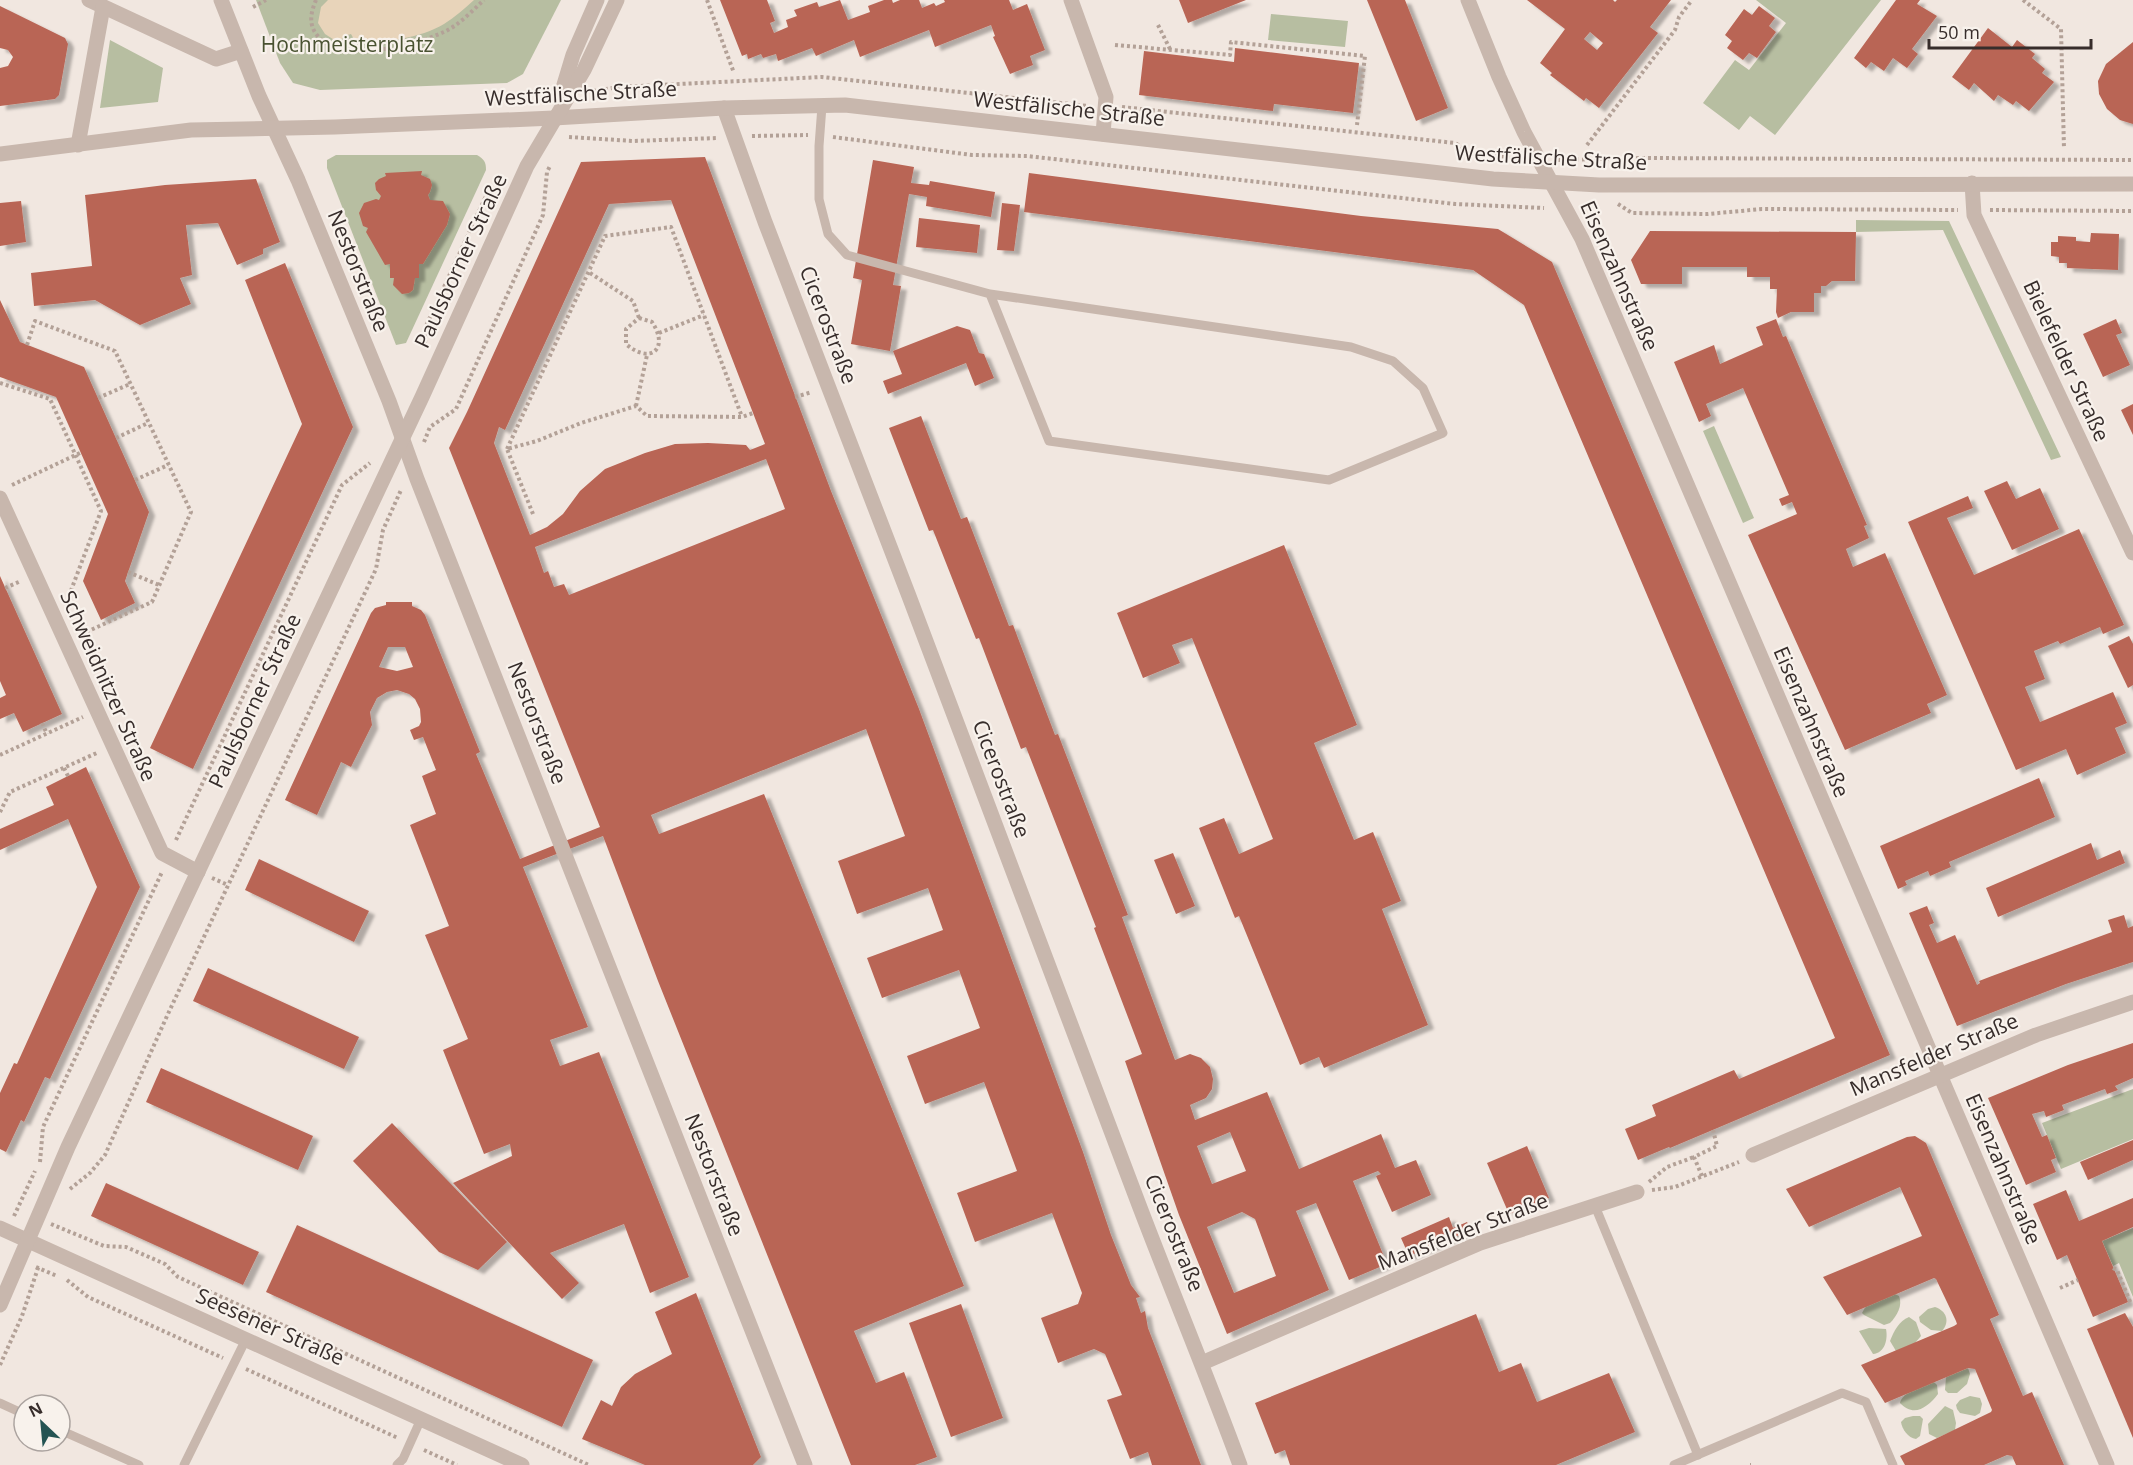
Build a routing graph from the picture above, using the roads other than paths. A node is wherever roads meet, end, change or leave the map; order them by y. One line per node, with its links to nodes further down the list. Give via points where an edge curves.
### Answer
1 (89, 0): 7 (street)
2 (221, 0): 8 (street, Nestorstraße)
3 (597, 0): 11 (street, Paulsborner Straße, via 573,55)
4 (617, 0): 11 (street, Paulsborner Straße, via 584,70)
5 (1071, 0): 13 (street, via 1106,97)
6 (1468, 0): 16 (street, Eisenzahnstraße, via 1524,132)
7 (103, 7): 8 (street, via 216,59); 14 (street)
8 (241, 51): 12 (street, Nestorstraße)
9 (822, 106): 10 (street, Westfälische Straße); 13 (street, Westfälische Straße, via 845,105); 19 (lane, via 819,199 828,234 848,255)
10 (724, 108): 11 (street, Westfälische Straße); 33 (street, Cicerostraße)
11 (554, 118): 12 (street, Westfälische Straße); 20 (street, Paulsborner Straße, via 527,166)
12 (274, 127): 14 (street, Westfälische Straße, via 191,130); 20 (street, Nestorstraße)
13 (1103, 134): 16 (street, Westfälische Straße)
14 (78, 145): 15 (street, Westfälische Straße)
15 (0, 154)
16 (1553, 183): 17 (street, Westfälische Straße); 25 (street, Eisenzahnstraße, via 1582,239)
17 (1972, 183): 18 (street, Westfälische Straße); 22 (street, Bielefelder Straße, via 1974,215)
18 (2133, 184)
19 (990, 294): 19 (lane, via 1351,347 1393,361 1423,388 1443,433 1329,480 1048,441)
20 (403, 438): 23 (street, Paulsborner Straße); 41 (street, Nestorstraße)
21 (4, 492): 23 (street, Schweidnitzer Straße, via 58,624 162,853)
22 (2133, 553)
23 (198, 872): 30 (street, Paulsborner Straße)
24 (2133, 1002): 25 (street, Mansfelder Straße, via 2036,1035)
25 (1939, 1075): 26 (street, Mansfelder Straße); 45 (street, Eisenzahnstraße)
26 (1749, 1157)
27 (1637, 1191): 28 (street, Mansfelder Straße)
28 (1595, 1206): 33 (street, Mansfelder Straße, via 1480,1243); 36 (lane)
29 (0, 1228): 30 (street, Seesener Straße)
30 (28, 1240): 31 (street, Paulsborner Straße); 32 (street, Seesener Straße)
31 (0, 1305)
32 (246, 1339): 34 (street, Seesener Straße); 38 (lane)
33 (1202, 1363): 42 (street, Cicerostraße)
34 (421, 1419): 39 (lane); 40 (street, Seesener Straße)
35 (72, 1435): 37 (lane)
36 (1698, 1455): 43 (lane); 44 (lane, via 1842,1393 1866,1402)
37 (139, 1465)
38 (183, 1465)
39 (397, 1465)
40 (522, 1465)
41 (806, 1465)
42 (1240, 1465)
43 (1674, 1465)
44 (1893, 1465)
45 (2108, 1465)

